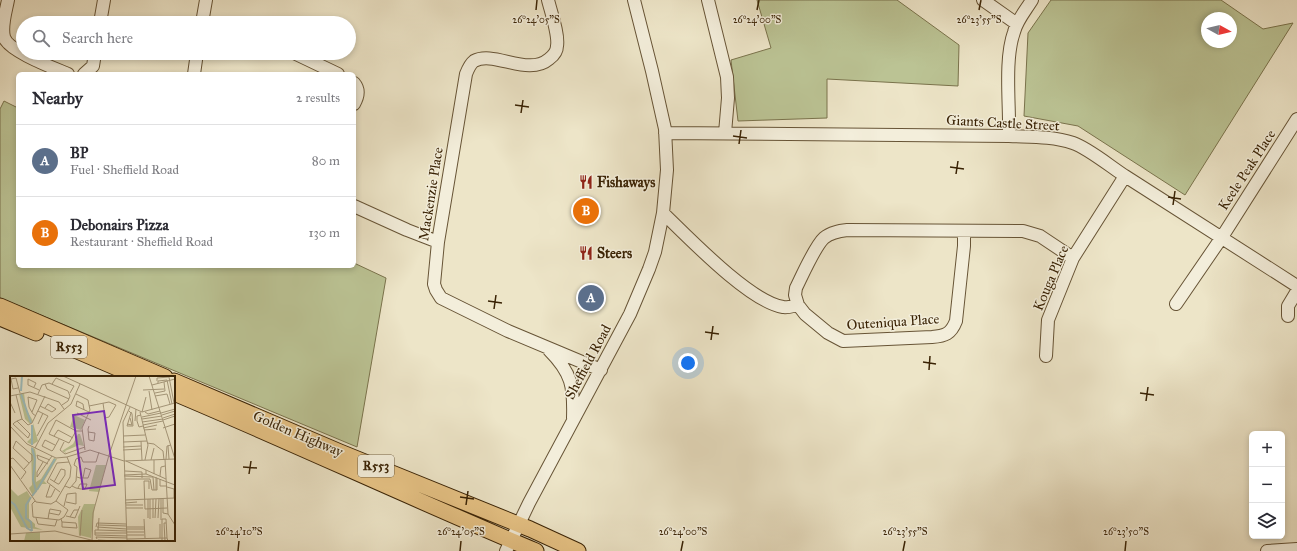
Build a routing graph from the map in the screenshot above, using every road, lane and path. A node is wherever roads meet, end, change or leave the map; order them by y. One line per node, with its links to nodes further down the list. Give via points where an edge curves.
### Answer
1 (8, 0): 12 (street, via 3,33 6,41)
2 (104, 0): 9 (street)
3 (206, 0): 10 (street)
4 (548, 0): 32 (street, Mackenzie Place, via 557,46 547,61 533,66 485,59 473,62 469,67)
5 (634, 0): 24 (street, Sheffield Road)
6 (708, 0): 25 (street, via 727,77)
7 (983, 0): 11 (street)
8 (1032, 0): 11 (street)
9 (101, 16)
10 (203, 16)
11 (1017, 24): 26 (street, via 1009,56)
12 (16, 49)
13 (37, 60): 17 (street)
14 (94, 60): 18 (street, via 93,66)
15 (196, 60): 19 (street)
16 (309, 60): 20 (street)
17 (64, 72)
18 (86, 72)
19 (194, 72)
20 (334, 72)
21 (356, 87): 22 (street)
22 (356, 100)
23 (1297, 119): 31 (street, Keele Peak Place)
24 (665, 133): 25 (street, Giants Castle Street); 29 (street, Sheffield Road)
25 (726, 133): 26 (street, Giants Castle Street)
26 (1009, 136): 27 (street, Giants Castle Street, via 1054,138 1074,144)
27 (1125, 176): 31 (street, Giants Castle Street); 33 (street, Kouga Place)
28 (356, 207): 32 (street)
29 (663, 213): 37 (street, via 726,272 759,298 784,307); 43 (street, Sheffield Road, via 649,269 630,314)
30 (964, 232): 33 (street, via 1027,232 1040,236); 37 (street, via 848,230 830,234 817,247 796,288); 37 (street, Outeniqua Place, via 956,321 952,330 946,334 843,341 828,334)
31 (1222, 237): 34 (street, Giants Castle Street); 36 (street, Keele Peak Place)
32 (438, 242): 41 (street, Mackenzie Place, via 434,284 441,298)
33 (1073, 258): 42 (street, Kouga Place, via 1048,320)
34 (1297, 286)
35 (1297, 291): 39 (street, via 1288,306)
36 (1176, 304)
37 (798, 305)
38 (0, 306): 45 (main road, R553)
39 (1288, 316)
40 (0, 318): 44 (main road, R553)
41 (543, 346): 43 (street, Mackenzie Place); 48 (street, via 562,364 572,384)
42 (1046, 356)
43 (601, 370): 48 (street, Sheffield Road)
44 (136, 376)
45 (163, 376)
46 (175, 381): 49 (main road, Golden Highway / R553)
47 (175, 393): 50 (main road, Golden Highway / R553, via 467,522)
48 (572, 422): 49 (street, Sheffield Road)
49 (518, 524): 50 (street, Sheffield Road); 53 (main road, Golden Highway / R553)
50 (508, 546): 52 (main road, Golden Highway / R553)
51 (1297, 550): 54 (street)
52 (536, 551)
53 (578, 551)
54 (1267, 551)

